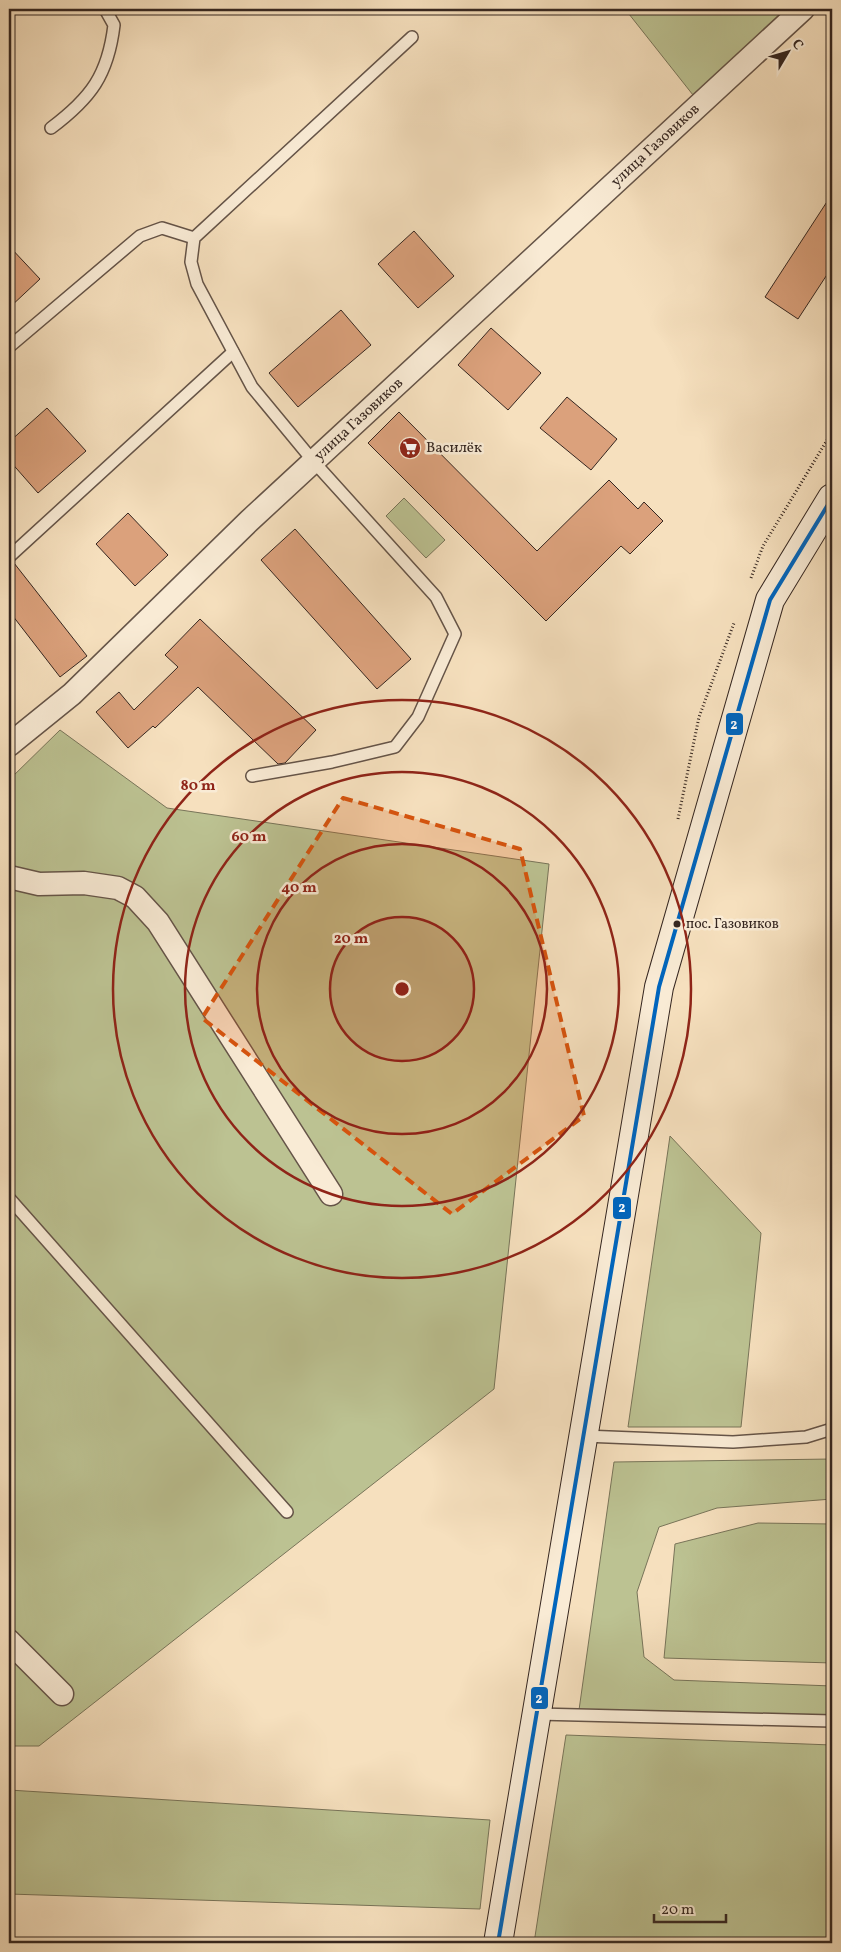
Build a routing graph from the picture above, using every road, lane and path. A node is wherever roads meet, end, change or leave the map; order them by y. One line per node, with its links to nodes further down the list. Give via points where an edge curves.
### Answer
1 (105, 9): 4 (lane, via 114,25 102,73 76,108)
2 (803, 9): 8 (street, улица Газовиков)
3 (412, 38): 5 (lane)
4 (51, 128)
5 (194, 238): 6 (lane, via 162,228 140,236); 7 (lane, via 191,262 197,284)
6 (9, 348)
7 (233, 352): 8 (lane, via 252,387); 10 (lane)
8 (314, 462): 11 (street, улица Газовиков, via 248,521 72,694); 12 (lane, via 436,597 455,634 418,717 395,747)
9 (832, 498): 17 (street, via 770,600 660,987)
10 (9, 557)
11 (9, 745)
12 (252, 776)
13 (9, 878): 14 (street, via 39,884 84,883 118,888 135,898 158,922)
14 (330, 1194)
15 (9, 1198): 18 (lane)
16 (832, 1429): 17 (lane, via 806,1437 733,1442)
17 (584, 1436): 21 (street)
18 (287, 1512)
19 (9, 1641): 20 (street)
20 (62, 1694)
21 (537, 1714): 22 (lane); 23 (street)
22 (832, 1721)
23 (498, 1943)

